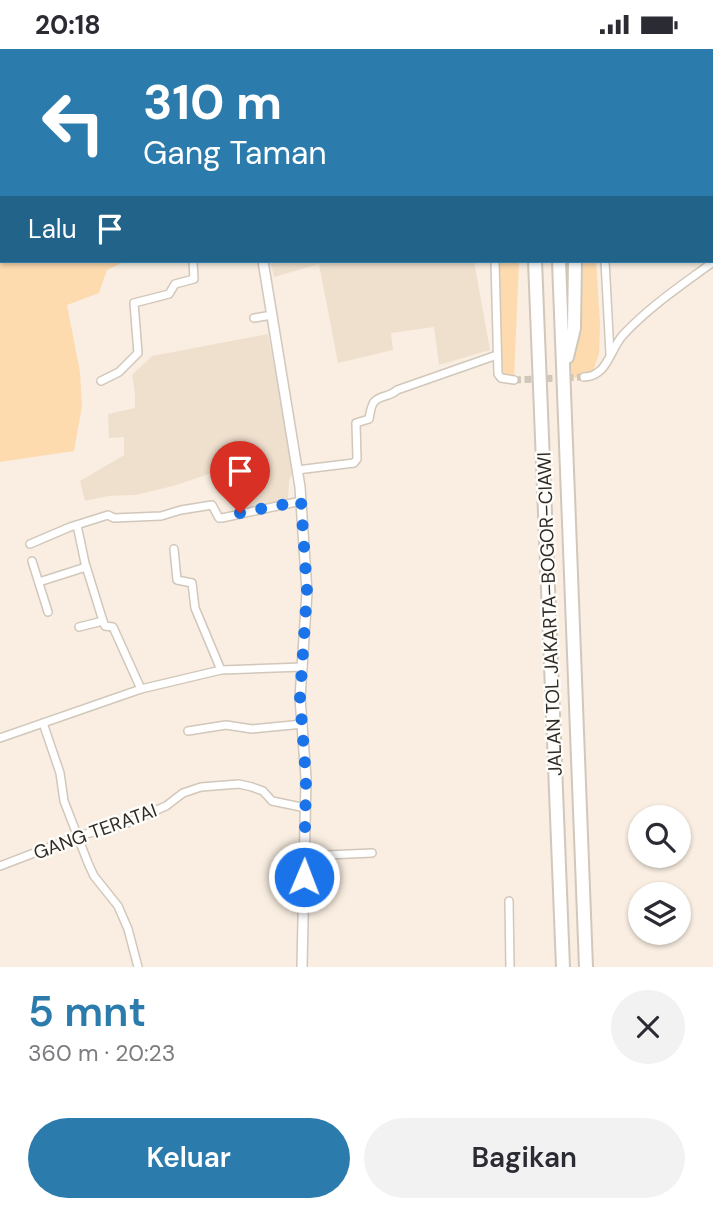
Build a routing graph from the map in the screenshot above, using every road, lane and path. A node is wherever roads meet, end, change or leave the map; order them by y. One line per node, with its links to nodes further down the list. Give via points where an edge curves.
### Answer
1 (193, 263): 16 (street, via 194,279 175,284 169,294 134,303 138,353 119,372)
2 (263, 263): 9 (street)
3 (495, 263): 11 (street)
4 (535, 263): 44 (highway, JALAN TOL JAKARTA–BOGOR–CIAWI)
5 (559, 263): 13 (highway, JALAN TOL JAKARTA–BOGOR–CIAWI)
6 (575, 263): 13 (highway, via 575,328)
7 (605, 263): 12 (street)
8 (712, 263): 12 (street, via 669,292 621,337)
9 (272, 315): 10 (street); 17 (street)
10 (254, 318)
11 (497, 355): 15 (street, via 499,377); 17 (street, via 372,403 369,419 355,426 358,460 354,463)
12 (610, 357): 14 (street, via 598,372)
13 (563, 373): 45 (highway, JALAN TOL JAKARTA–BOGOR–CIAWI)
14 (584, 377)
15 (514, 380)
16 (100, 381)
17 (297, 470): 18 (street)
18 (301, 501): 19 (street, via 222,519 208,505 156,516 108,515); 28 (street, via 307,591)
19 (77, 525): 20 (street); 23 (street)
20 (30, 544)
21 (174, 549): 29 (street, via 177,579 192,583 195,608)
22 (32, 561): 24 (street)
23 (86, 567): 24 (street); 26 (street)
24 (39, 582): 25 (street)
25 (48, 612)
26 (103, 621): 27 (street); 30 (street, via 114,628)
27 (79, 627)
28 (303, 667): 29 (street); 32 (street)
29 (221, 670): 30 (street)
30 (141, 689): 31 (street)
31 (43, 723): 34 (street); 36 (street)
32 (303, 725): 33 (street); 35 (street)
33 (188, 731)
34 (0, 738)
35 (306, 808): 36 (street, GANG TERATAI, via 272,801 253,787 209,786 183,793 166,806 120,826); 38 (street)
36 (78, 837): 39 (street, GANG TERATAI); 41 (street, via 92,872 118,906)
37 (372, 853): 38 (street)
38 (305, 856): 42 (street)
39 (0, 866)
40 (509, 901): 43 (street)
41 (138, 967)
42 (302, 967)
43 (510, 967)
44 (563, 967)
45 (586, 967)

